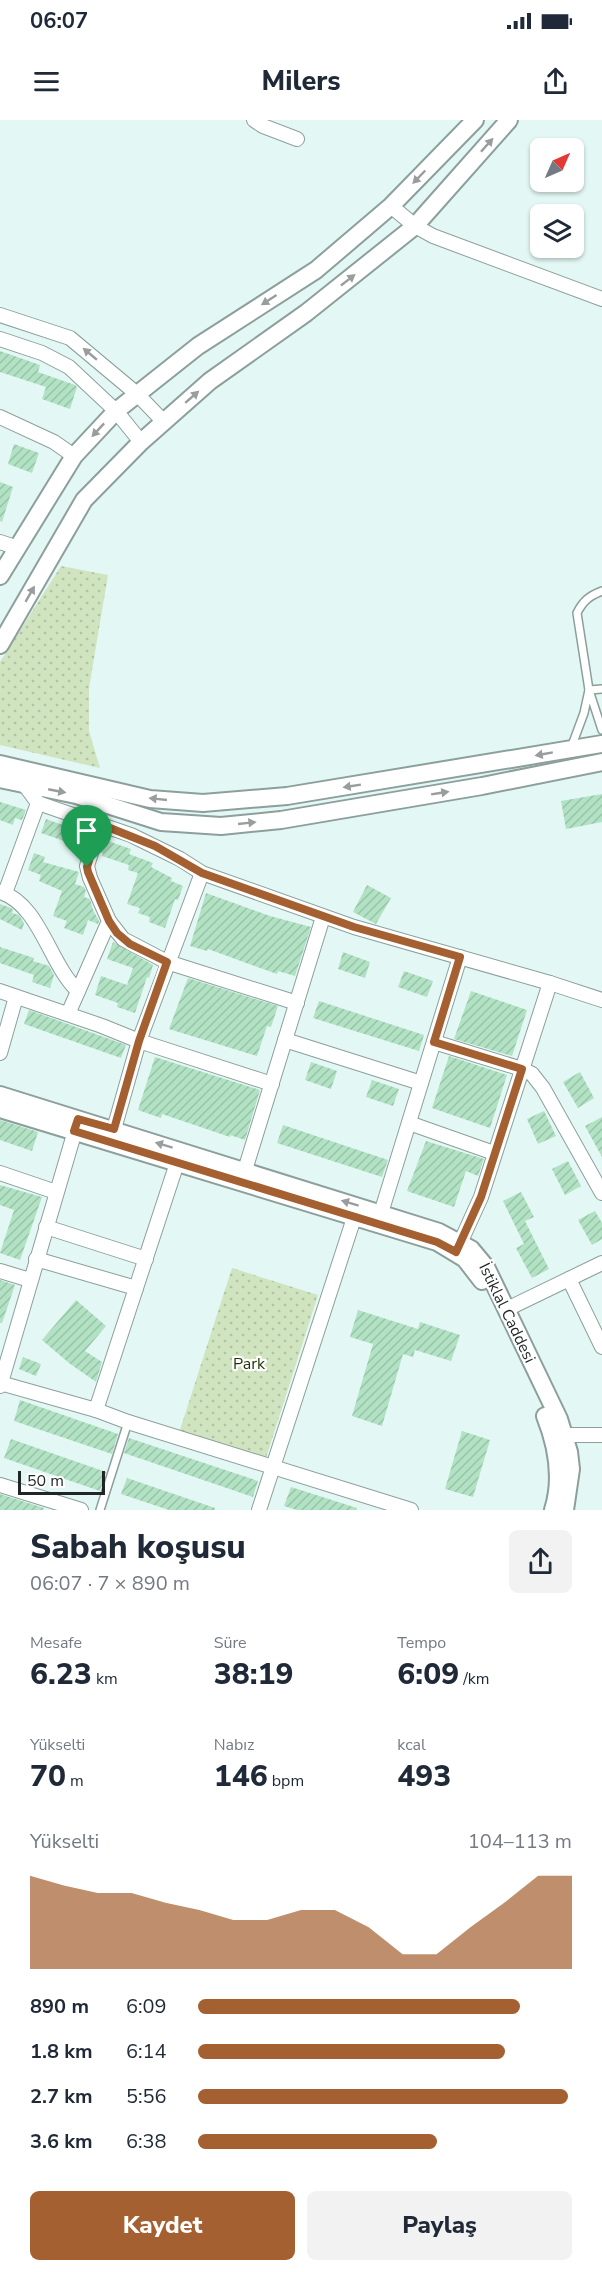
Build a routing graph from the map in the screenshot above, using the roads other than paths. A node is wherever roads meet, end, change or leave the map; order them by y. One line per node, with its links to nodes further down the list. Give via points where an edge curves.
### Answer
1 (254, 120): 4 (street)
2 (475, 120): 5 (street, one-way to 5)
3 (509, 120): 6 (street, one-way to 3)
4 (297, 139)
5 (391, 206): 6 (street); 10 (street, one-way to 10, via 316,270 198,346)
6 (415, 226): 7 (street, via 452,244); 13 (street, one-way to 6, via 210,381 306,313)
7 (602, 299)
8 (0, 315): 10 (street, one-way to 8, via 70,338)
9 (0, 339): 11 (street, via 69,367)
10 (137, 394): 11 (street); 13 (street)
11 (116, 411): 14 (street); 15 (street, one-way to 15)
12 (0, 417): 15 (street, via 54,442)
13 (164, 422): 14 (street)
14 (141, 442): 20 (street, one-way to 14, via 84,500)
15 (74, 456): 17 (street)
16 (0, 542): 17 (street)
17 (18, 548): 18 (street)
18 (0, 576)
19 (602, 591): 22 (lane, via 582,603 577,613)
20 (0, 645)
21 (602, 689): 22 (lane)
22 (589, 690): 23 (lane); 25 (lane)
23 (602, 730)
24 (602, 744): 25 (street)
25 (570, 749): 27 (street, one-way to 27, via 287,796 203,803 150,799)
26 (602, 762): 29 (street, one-way to 26, via 76,795 161,822 221,826 281,820)
27 (0, 764)
28 (0, 779): 29 (street)
29 (24, 784): 30 (street)
30 (38, 803): 31 (street); 33 (street)
31 (100, 824): 32 (street, via 155,846); 35 (street, via 87,867)
32 (202, 873): 34 (street); 37 (street)
33 (3, 893): 40 (street, via 29,913)
34 (323, 917): 36 (street); 43 (street)
35 (109, 921): 37 (street, via 123,939); 40 (street)
36 (460, 957): 38 (street); 47 (street)
37 (167, 962): 43 (street); 46 (street)
38 (549, 983): 42 (street); 49 (street)
39 (0, 991): 41 (street)
40 (78, 991): 44 (street)
41 (16, 997): 44 (street); 48 (street)
42 (602, 1000)
43 (297, 1003): 45 (street)
44 (68, 1014): 46 (street)
45 (285, 1040): 50 (street); 51 (street)
46 (139, 1041): 51 (street); 56 (street)
47 (434, 1042): 49 (street); 50 (street)
48 (0, 1053)
49 (522, 1069): 57 (street); 62 (street, via 532,1074 543,1088)
50 (422, 1083): 54 (street)
51 (272, 1084): 59 (street)
52 (0, 1095): 55 (street, İstiklal Caddesi)
53 (0, 1109): 55 (street, İstiklal Caddesi)
54 (409, 1123): 57 (street); 63 (street)
55 (76, 1125): 56 (street, İstiklal Caddesi); 58 (street, İstiklal Caddesi); 61 (street)
56 (114, 1129): 59 (street, İstiklal Caddesi, one-way to 56)
57 (494, 1153): 66 (street, via 481,1197)
58 (177, 1163): 64 (street, İstiklal Caddesi); 68 (street)
59 (245, 1170): 63 (street, İstiklal Caddesi, one-way to 59)
60 (0, 1173): 61 (street)
61 (56, 1192): 65 (street)
62 (602, 1193)
63 (381, 1213): 66 (street, İstiklal Caddesi, via 439,1232)
64 (354, 1218): 66 (street, İstiklal Caddesi); 81 (street)
65 (46, 1227): 67 (street); 68 (street)
66 (459, 1247): 74 (street, İstiklal Caddesi, via 471,1248 486,1267); 87 (street, İstiklal Caddesi, via 480,1276 553,1435 559,1472)
67 (36, 1259): 72 (street); 73 (street)
68 (146, 1259): 73 (street)
69 (602, 1263): 71 (street)
70 (0, 1272): 72 (street)
71 (569, 1279): 74 (street); 75 (street)
72 (30, 1281): 76 (street)
73 (136, 1288): 77 (street)
74 (507, 1309): 79 (street, İstiklal Caddesi)
75 (602, 1347)
76 (0, 1384): 77 (street)
77 (96, 1410): 78 (street)
78 (128, 1422): 81 (street); 84 (lane)
79 (565, 1435): 80 (street); 88 (street, İstiklal Caddesi, via 571,1469)
80 (602, 1435)
81 (272, 1467): 85 (street); 86 (street)
82 (0, 1485): 83 (street)
83 (81, 1510)
84 (100, 1510)
85 (259, 1510)
86 (411, 1510)
87 (553, 1510)
88 (565, 1510)

